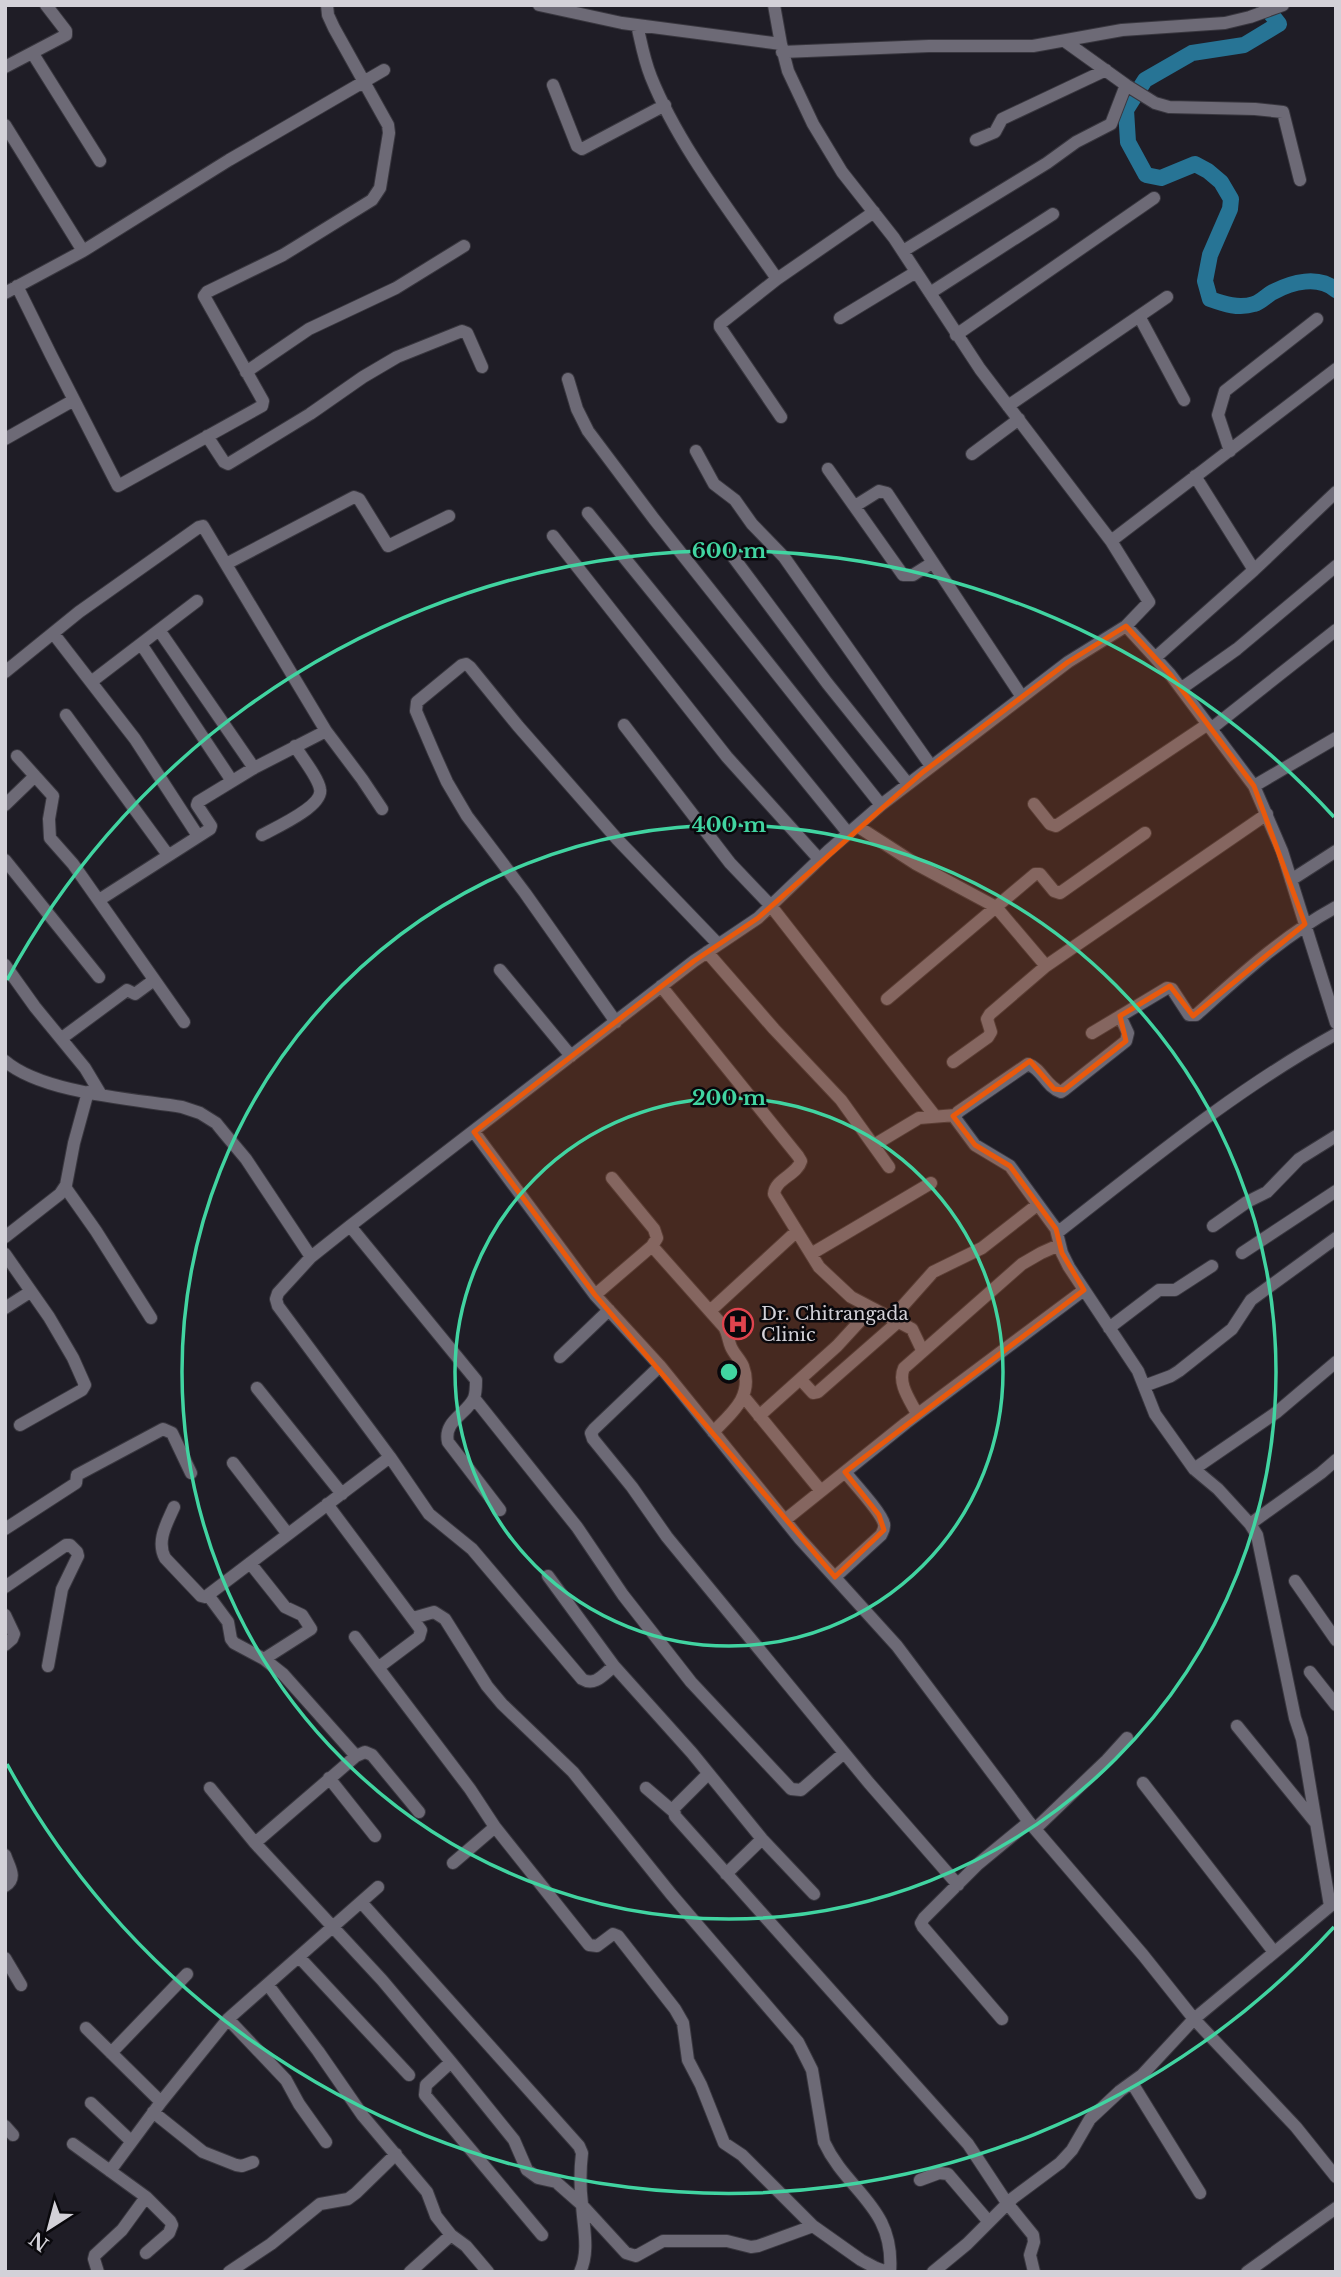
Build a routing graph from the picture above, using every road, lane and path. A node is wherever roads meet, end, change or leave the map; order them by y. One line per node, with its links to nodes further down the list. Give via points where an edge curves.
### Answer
1 (46, 5): 9 (street, via 66,35)
2 (327, 5): 13 (street, via 328,15)
3 (774, 5): 8 (street)
4 (546, 6): 6 (street)
5 (1281, 6): 7 (street, via 1225,23 1122,30)
6 (637, 25): 8 (street); 16 (street, via 651,79)
7 (1066, 42): 8 (street); 12 (street)
8 (782, 48): 22 (street, via 813,124 842,172)
9 (33, 54): 10 (street); 19 (street)
10 (5, 67)
11 (384, 70): 13 (street)
12 (1105, 70): 15 (street); 18 (street, via 1002,119 995,132)
13 (365, 82): 25 (street); 39 (street, via 389,129 377,195 283,255 204,296)
14 (553, 85): 16 (street, via 582,149)
15 (1131, 87): 20 (street, via 1169,107 1283,112); 26 (street, via 1108,127 1076,142)
16 (665, 105): 28 (street, via 707,178)
17 (5, 125): 25 (street)
18 (976, 140)
19 (100, 160)
20 (1300, 180)
21 (1154, 198): 36 (street)
22 (874, 212): 26 (street); 28 (street)
23 (1053, 214): 31 (street)
24 (464, 246): 39 (street, via 387,293 309,329)
25 (83, 251): 29 (street)
26 (903, 251): 27 (street)
27 (916, 272): 31 (street); 34 (street)
28 (777, 279): 44 (street, via 719,326)
29 (17, 286): 30 (street); 41 (street)
30 (5, 293)
31 (930, 293): 36 (street)
32 (1167, 297): 33 (street)
33 (1139, 316): 42 (street); 43 (street)
34 (840, 318)
35 (1317, 319): 49 (street, via 1225,391 1218,421)
36 (956, 335): 43 (street)
37 (482, 367): 46 (street, via 467,332 462,331 397,357 228,464)
38 (1336, 369): 49 (street)
39 (246, 372): 46 (street, via 263,404)
40 (568, 379): 90 (street, via 588,431)
41 (74, 400): 46 (street, via 118,486); 47 (street)
42 (1184, 400)
43 (1008, 406): 45 (street)
44 (781, 416)
45 (1019, 419): 50 (street); 58 (street)
46 (207, 436)
47 (5, 439)
48 (696, 451): 82 (street, via 712,482 735,500 784,557)
49 (1230, 452): 52 (street)
50 (972, 454)
51 (828, 469): 54 (street)
52 (1195, 476): 58 (street); 63 (street)
53 (1336, 492): 63 (street)
54 (855, 506): 60 (street, via 903,575 913,575); 60 (street, via 880,491 887,492)
55 (588, 513): 93 (street)
56 (449, 516): 61 (street, via 388,546 354,497)
57 (553, 536): 99 (street, via 727,757)
58 (1111, 541): 65 (street, via 1149,602)
59 (731, 554): 86 (street)
60 (932, 563): 74 (street)
61 (226, 564): 68 (street, via 205,527 199,527); 78 (street)
62 (1336, 566): 73 (street, via 1237,649)
63 (1254, 570): 70 (street)
64 (197, 601): 66 (street)
65 (1126, 626): 70 (street); 74 (street)
66 (159, 630): 69 (street); 83 (street)
67 (1336, 630): 77 (street)
68 (53, 633): 71 (street); 72 (street)
69 (141, 644): 72 (street); 85 (street)
70 (1156, 657): 73 (street)
71 (5, 672)
72 (91, 682): 96 (street, via 135,739)
73 (1182, 688): 77 (street)
74 (1022, 697): 82 (street)
75 (66, 715): 98 (street)
76 (624, 725): 103 (street, via 730,863)
77 (1210, 726): 87 (street); 88 (street, via 1056,826)
78 (326, 731): 80 (street); 91 (street)
79 (1336, 738): 87 (street)
80 (295, 746): 83 (street); 95 (street, via 320,786 319,800)
81 (17, 756): 84 (street)
82 (931, 766): 86 (street)
83 (254, 768): 85 (street)
84 (35, 776): 89 (street); 102 (street, via 53,796 50,838)
85 (233, 781): 96 (street, via 197,803 211,826)
86 (908, 784): 90 (street)
87 (1254, 786): 92 (street)
88 (1034, 804)
89 (5, 805)
90 (881, 805): 93 (street)
91 (382, 809)
92 (1266, 814): 101 (street); 110 (street)
93 (853, 830): 99 (street); 104 (street)
94 (1145, 833): 104 (street, via 1060,893 1038,873)
95 (262, 835)
96 (198, 836): 98 (street)
97 (1336, 851): 101 (street)
98 (168, 855): 102 (street)
99 (819, 859): 103 (street)
100 (5, 860): 112 (street)
101 (1292, 880): 106 (street)
102 (99, 900): 113 (street)
103 (771, 906): 107 (street); 129 (street)
104 (996, 907): 110 (street); 115 (street)
105 (1336, 907): 106 (street)
106 (1305, 924): 116 (street); 117 (street, via 1194,1016 1170,988)
107 (719, 944): 108 (street); 118 (street, via 617,839 470,667 461,664 417,702 416,711 467,816)
108 (707, 952): 114 (street); 132 (street, via 841,1100)
109 (5, 965): 123 (street)
110 (1046, 966): 126 (street, via 990,1014 988,1037)
111 (500, 970): 124 (street)
112 (99, 977)
113 (154, 980): 119 (street); 123 (street, via 135,994 128,990)
114 (662, 986): 118 (street); 141 (street, via 801,1161 774,1191)
115 (887, 999)
116 (1333, 1001): 120 (street)
117 (1120, 1016): 121 (street); 128 (street, via 1128,1033 1126,1041 1064,1090 1054,1089 1028,1063)
118 (616, 1022): 124 (street)
119 (184, 1023)
120 (1336, 1023)
121 (1092, 1033)
122 (1336, 1034): 144 (street, via 1248,1088)
123 (62, 1038): 127 (street, via 85,1068)
124 (571, 1056): 130 (street)
125 (5, 1061): 127 (street, via 51,1084)
126 (953, 1062)
127 (94, 1093): 136 (street); 149 (street, via 181,1107 216,1123 246,1159)
128 (956, 1115): 129 (street); 138 (street, via 975,1145 1010,1166)
129 (935, 1116): 132 (street, via 919,1118)
130 (474, 1132): 139 (street); 153 (street)
131 (1336, 1136): 140 (street, via 1299,1159 1267,1192)
132 (874, 1146): 133 (street)
133 (889, 1167)
134 (612, 1178): 145 (street, via 654,1229 657,1238)
135 (931, 1183): 148 (street)
136 (65, 1187): 142 (street); 158 (street)
137 (1336, 1191): 146 (street)
138 (1037, 1205): 144 (street); 159 (street, via 982,1248 933,1272)
139 (350, 1226): 149 (street); 168 (street, via 472,1374)
140 (1213, 1226)
141 (796, 1231): 148 (street); 157 (street)
142 (5, 1237)
143 (1336, 1238): 166 (street, via 1251,1300 1232,1329 1180,1371)
144 (1058, 1239): 151 (street); 161 (street)
145 (652, 1246): 153 (street); 157 (street)
146 (1242, 1252)
147 (5, 1254): 152 (street)
148 (811, 1254): 155 (street, via 834,1283)
149 (311, 1257): 174 (street, via 278,1293 278,1307)
150 (1212, 1266): 160 (street, via 1175,1290 1159,1290)
151 (1084, 1290): 160 (street); 170 (street)
152 (30, 1292): 154 (street); 172 (street, via 85,1385)
153 (595, 1295): 156 (street)
154 (5, 1308)
155 (871, 1309): 159 (street); 165 (street)
156 (609, 1310): 162 (street); 164 (street)
157 (710, 1311): 169 (street, via 727,1332 744,1368)
158 (151, 1318)
159 (895, 1319): 161 (street, via 912,1329); 165 (street, via 818,1392 813,1393)
160 (1109, 1328): 166 (street)
161 (922, 1350): 170 (street, via 901,1374)
162 (560, 1357)
163 (1336, 1362): 177 (street, via 1277,1412)
164 (660, 1366): 173 (street); 208 (street, via 594,1429 593,1439)
165 (801, 1380): 171 (street)
166 (1144, 1386): 177 (street, via 1155,1414)
167 (257, 1388): 181 (street)
168 (474, 1398): 184 (street, via 450,1426 448,1442); 208 (street, via 578,1527 623,1595 691,1682 791,1789 801,1790)
169 (744, 1398): 171 (street); 173 (street)
170 (917, 1414): 178 (street)
171 (759, 1416): 180 (street)
172 (20, 1425)
173 (713, 1432): 185 (street)
174 (390, 1457): 181 (street); 202 (street, via 429,1514 472,1549 582,1679 596,1681)
175 (1336, 1460): 186 (street)
176 (233, 1463): 188 (street)
177 (1194, 1469): 186 (street)
178 (845, 1472): 180 (street); 191 (street, via 879,1515 884,1530)
179 (191, 1473): 187 (street, via 172,1433 163,1429 77,1475 76,1483)
180 (821, 1491): 185 (street)
181 (342, 1494): 182 (street)
182 (327, 1504): 188 (street); 196 (street)
183 (174, 1507): 194 (street, via 164,1530 163,1554 201,1596)
184 (500, 1510)
185 (785, 1520): 191 (street)
186 (1250, 1524): 217 (street, via 1259,1543 1302,1739)
187 (5, 1529)
188 (287, 1533): 189 (street)
189 (250, 1563): 194 (street); 200 (street, via 285,1607 302,1615 311,1629)
190 (548, 1576): 202 (street)
191 (835, 1577): 218 (street, via 897,1646)
192 (1295, 1581): 198 (street)
193 (5, 1587): 201 (street, via 66,1545 77,1552 62,1589)
194 (208, 1595): 200 (street, via 228,1622 234,1643)
195 (5, 1615): 199 (street, via 14,1634)
196 (413, 1618): 203 (street, via 421,1634); 272 (street, via 435,1612 445,1619 502,1704 573,1772 798,2042 811,2070 824,2142 866,2197 887,2234)
197 (355, 1637): 203 (street)
198 (1336, 1640)
199 (5, 1645)
200 (264, 1659): 209 (street, via 294,1684)
201 (48, 1666)
202 (614, 1666): 210 (street)
203 (379, 1667): 219 (street)
204 (1310, 1672): 205 (street)
205 (1336, 1705)
206 (1237, 1726): 217 (street)
207 (1127, 1738): 218 (street)
208 (844, 1753): 226 (street)
209 (356, 1756): 211 (street); 215 (street, via 372,1755)
210 (709, 1774): 216 (street); 221 (street)
211 (329, 1778): 220 (street); 222 (street)
212 (1143, 1783): 233 (street)
213 (210, 1788): 222 (street)
214 (646, 1788): 216 (street)
215 (419, 1812)
216 (674, 1812): 225 (street)
217 (1315, 1823): 231 (street)
218 (1032, 1826): 226 (street, via 978,1864); 241 (street)
219 (495, 1827): 224 (street); 263 (street, via 589,1945 618,1936 683,2023 688,2060 724,2143 742,2155)
220 (375, 1836)
221 (762, 1839): 225 (street); 229 (street)
222 (255, 1843): 232 (street)
223 (5, 1855): 227 (street, via 13,1879)
224 (453, 1863)
225 (726, 1874): 259 (street, via 968,2144)
226 (958, 1885): 240 (street, via 922,1920 923,1927)
227 (5, 1886)
228 (378, 1887): 230 (street)
229 (814, 1894)
230 (361, 1902): 232 (street); 260 (street, via 579,2146)
231 (1333, 1904): 233 (street)
232 (334, 1927): 234 (street); 244 (street)
233 (1274, 1952): 241 (street)
234 (299, 1957): 238 (street); 245 (street)
235 (5, 1958): 237 (street)
236 (187, 1973): 243 (street)
237 (21, 1985)
238 (268, 1985): 239 (street); 252 (street)
239 (228, 2019): 248 (street); 250 (street, via 286,2080)
240 (1002, 2019)
241 (1194, 2019): 246 (street); 255 (street, via 1296,2127)
242 (86, 2028): 243 (street)
243 (111, 2053): 248 (street)
244 (451, 2062): 260 (street, via 514,2140 532,2176 556,2182); 265 (street, via 426,2085 425,2095)
245 (409, 2075)
246 (1132, 2083): 257 (street); 259 (street, via 1090,2119 1060,2164)
247 (91, 2103): 249 (street)
248 (157, 2107): 249 (street); 253 (street, via 203,2152 236,2165)
249 (131, 2141): 254 (street)
250 (326, 2142)
251 (73, 2144): 254 (street)
252 (396, 2154): 264 (street, via 427,2192 436,2216); 269 (street, via 348,2199 320,2204)
253 (253, 2162)
254 (110, 2171): 258 (street)
255 (1336, 2177)
256 (920, 2180): 262 (street, via 948,2174)
257 (1200, 2193)
258 (146, 2197): 266 (street, via 172,2225); 268 (street, via 122,2230 95,2255)
259 (1007, 2203): 262 (street); 274 (street, via 1033,2235 1030,2255)
260 (581, 2204): 263 (street, via 631,2255 663,2241 727,2241 751,2247); 271 (street, via 585,2257)
261 (1336, 2208): 275 (street)
262 (989, 2222): 273 (street)
263 (813, 2226): 272 (street, via 861,2260)
264 (452, 2235): 267 (street); 270 (street)
265 (542, 2235)
266 (146, 2253)
267 (484, 2271)
268 (98, 2272)
269 (229, 2272)
270 (410, 2272)
271 (580, 2272)
272 (889, 2272)
273 (933, 2272)
274 (1034, 2272)
275 (1247, 2272)

